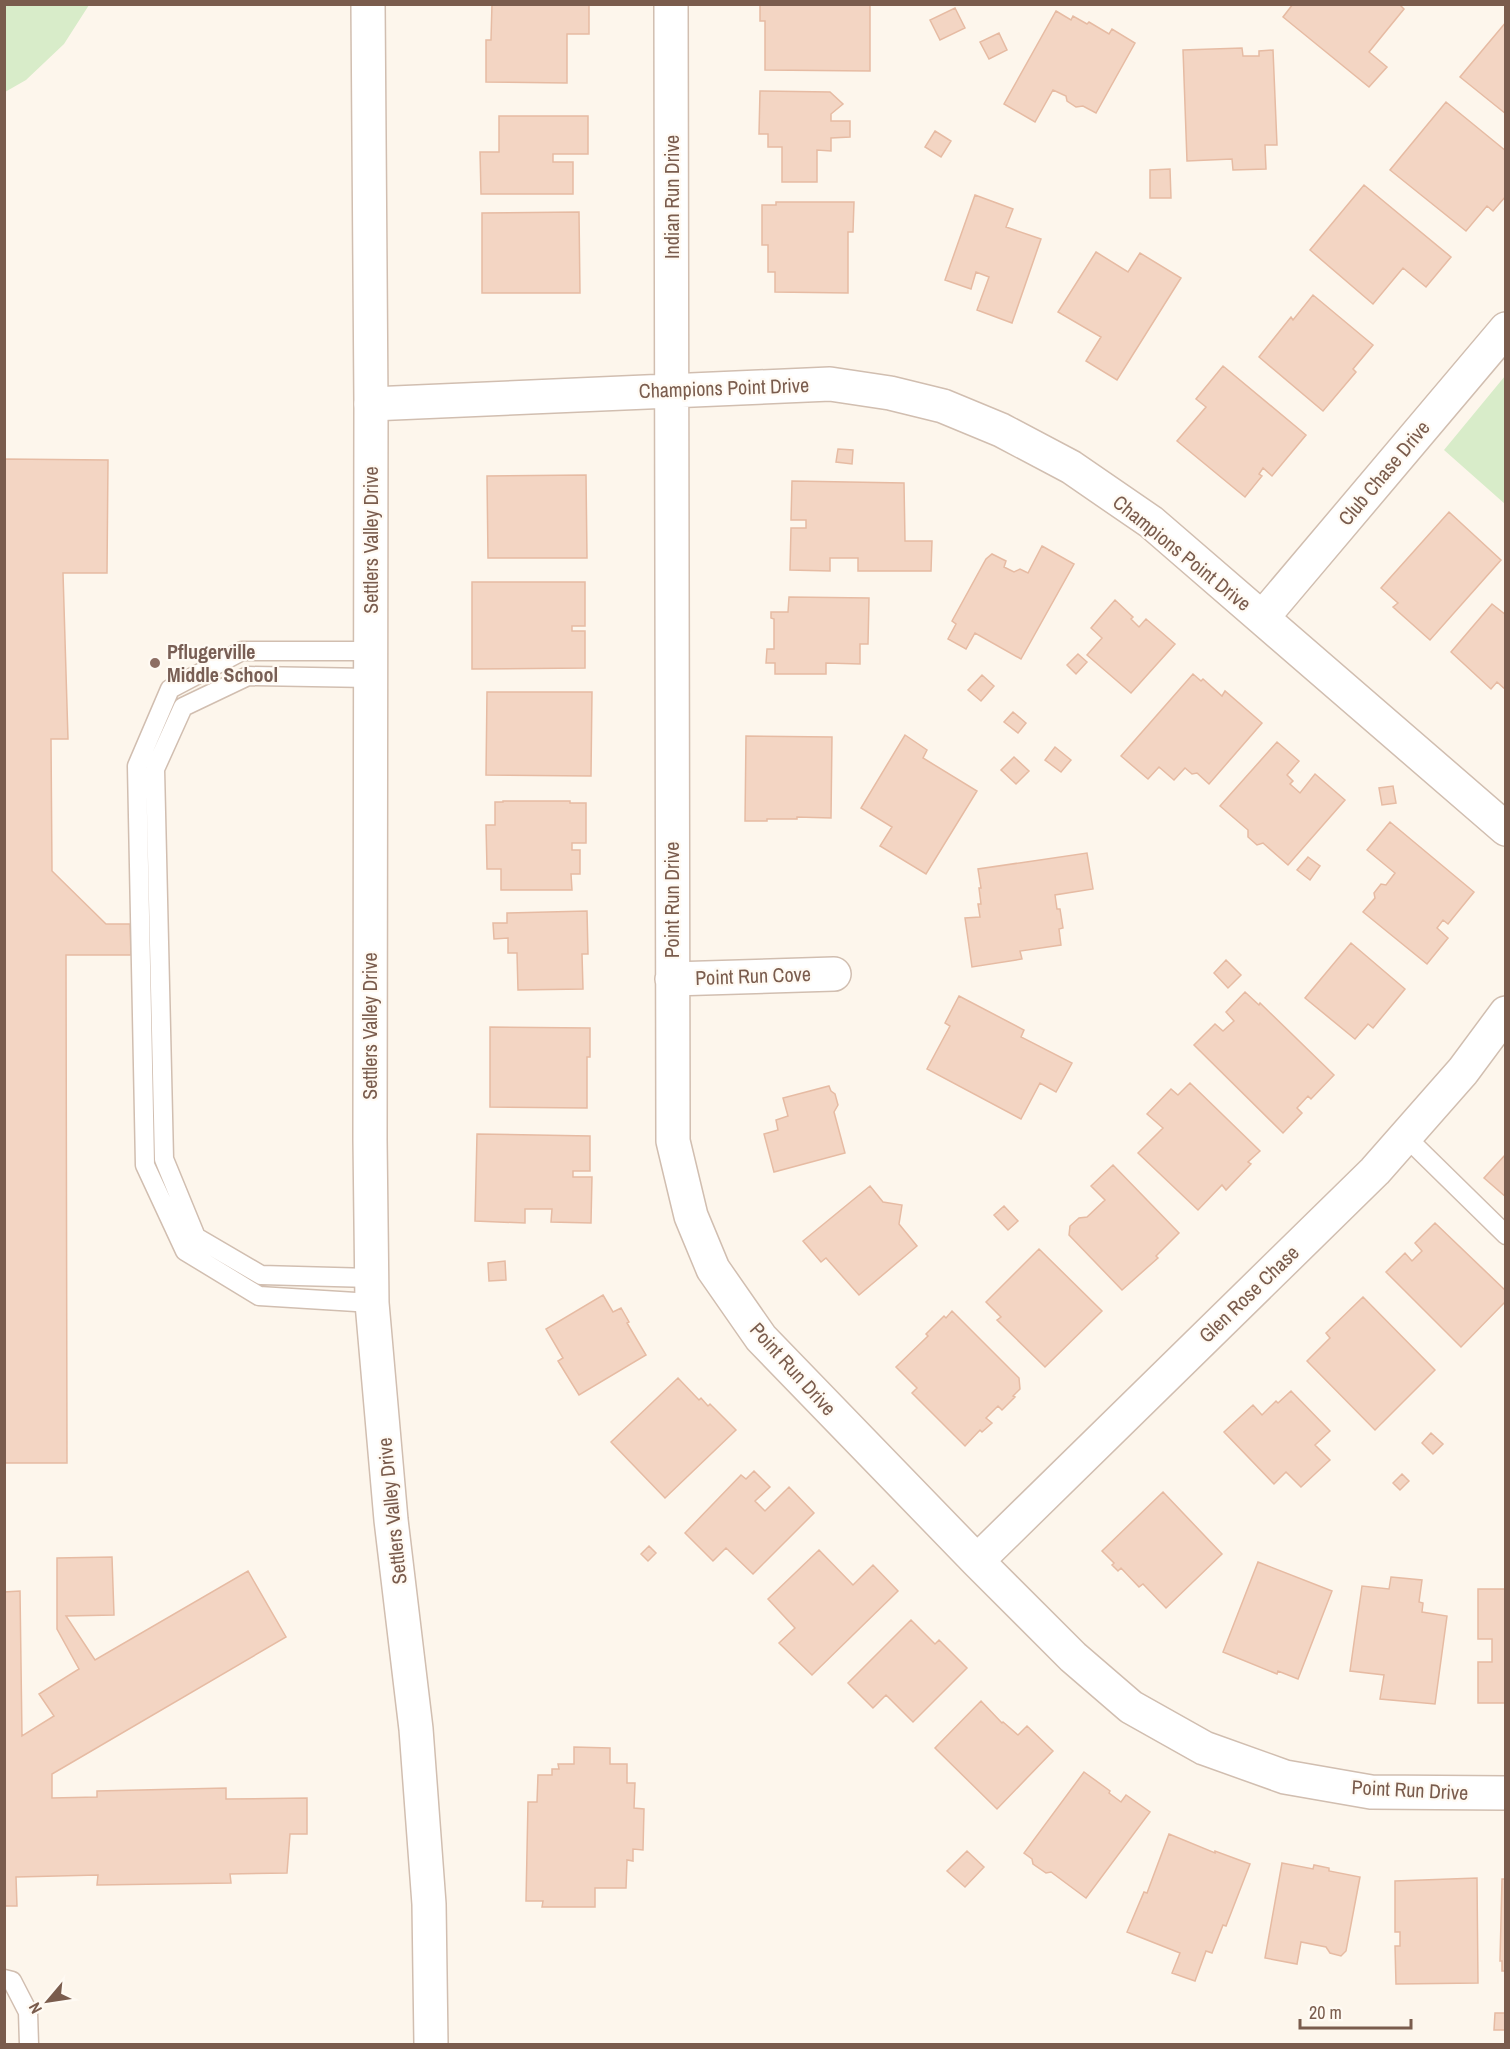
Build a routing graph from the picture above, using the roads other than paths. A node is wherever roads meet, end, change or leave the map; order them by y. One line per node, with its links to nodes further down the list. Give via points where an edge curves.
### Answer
1 (368, 4): 5 (street, Settlers Valley Drive)
2 (671, 4): 4 (street, Indian Run Drive)
3 (1506, 329): 6 (street, Club Chase Drive)
4 (672, 390): 5 (street, Champions Point Drive); 6 (street, Champions Point Drive, via 830,384 943,406 1001,430 1071,467 1151,522); 10 (street, Point Run Drive)
5 (371, 404): 7 (street, Settlers Valley Drive)
6 (1262, 618): 8 (street, Champions Point Drive)
7 (371, 665): 14 (street, Settlers Valley Drive); 14 (lane, via 248,676 183,707 155,769 164,1159 196,1237 261,1275); 14 (lane, via 242,651 170,689 137,766 145,1165 185,1251 259,1296)
8 (1506, 829)
9 (834, 974): 10 (street, Point Run Cove)
10 (672, 979): 15 (street, Point Run Drive, via 674,1141 691,1216 713,1269 761,1338)
11 (1506, 1013): 12 (street, Glen Rose Chase)
12 (1406, 1137): 13 (lane); 15 (street, Glen Rose Chase)
13 (1506, 1235)
14 (372, 1291): 19 (street, Settlers Valley Drive, via 391,1520 416,1729 429,1904)
15 (977, 1561): 16 (street, Point Run Drive, via 1073,1657 1131,1707 1204,1748 1285,1776 1371,1792)
16 (1506, 1793)
17 (4, 1979): 18 (lane, via 12,1981 28,2012)
18 (29, 2044)
19 (431, 2044)

